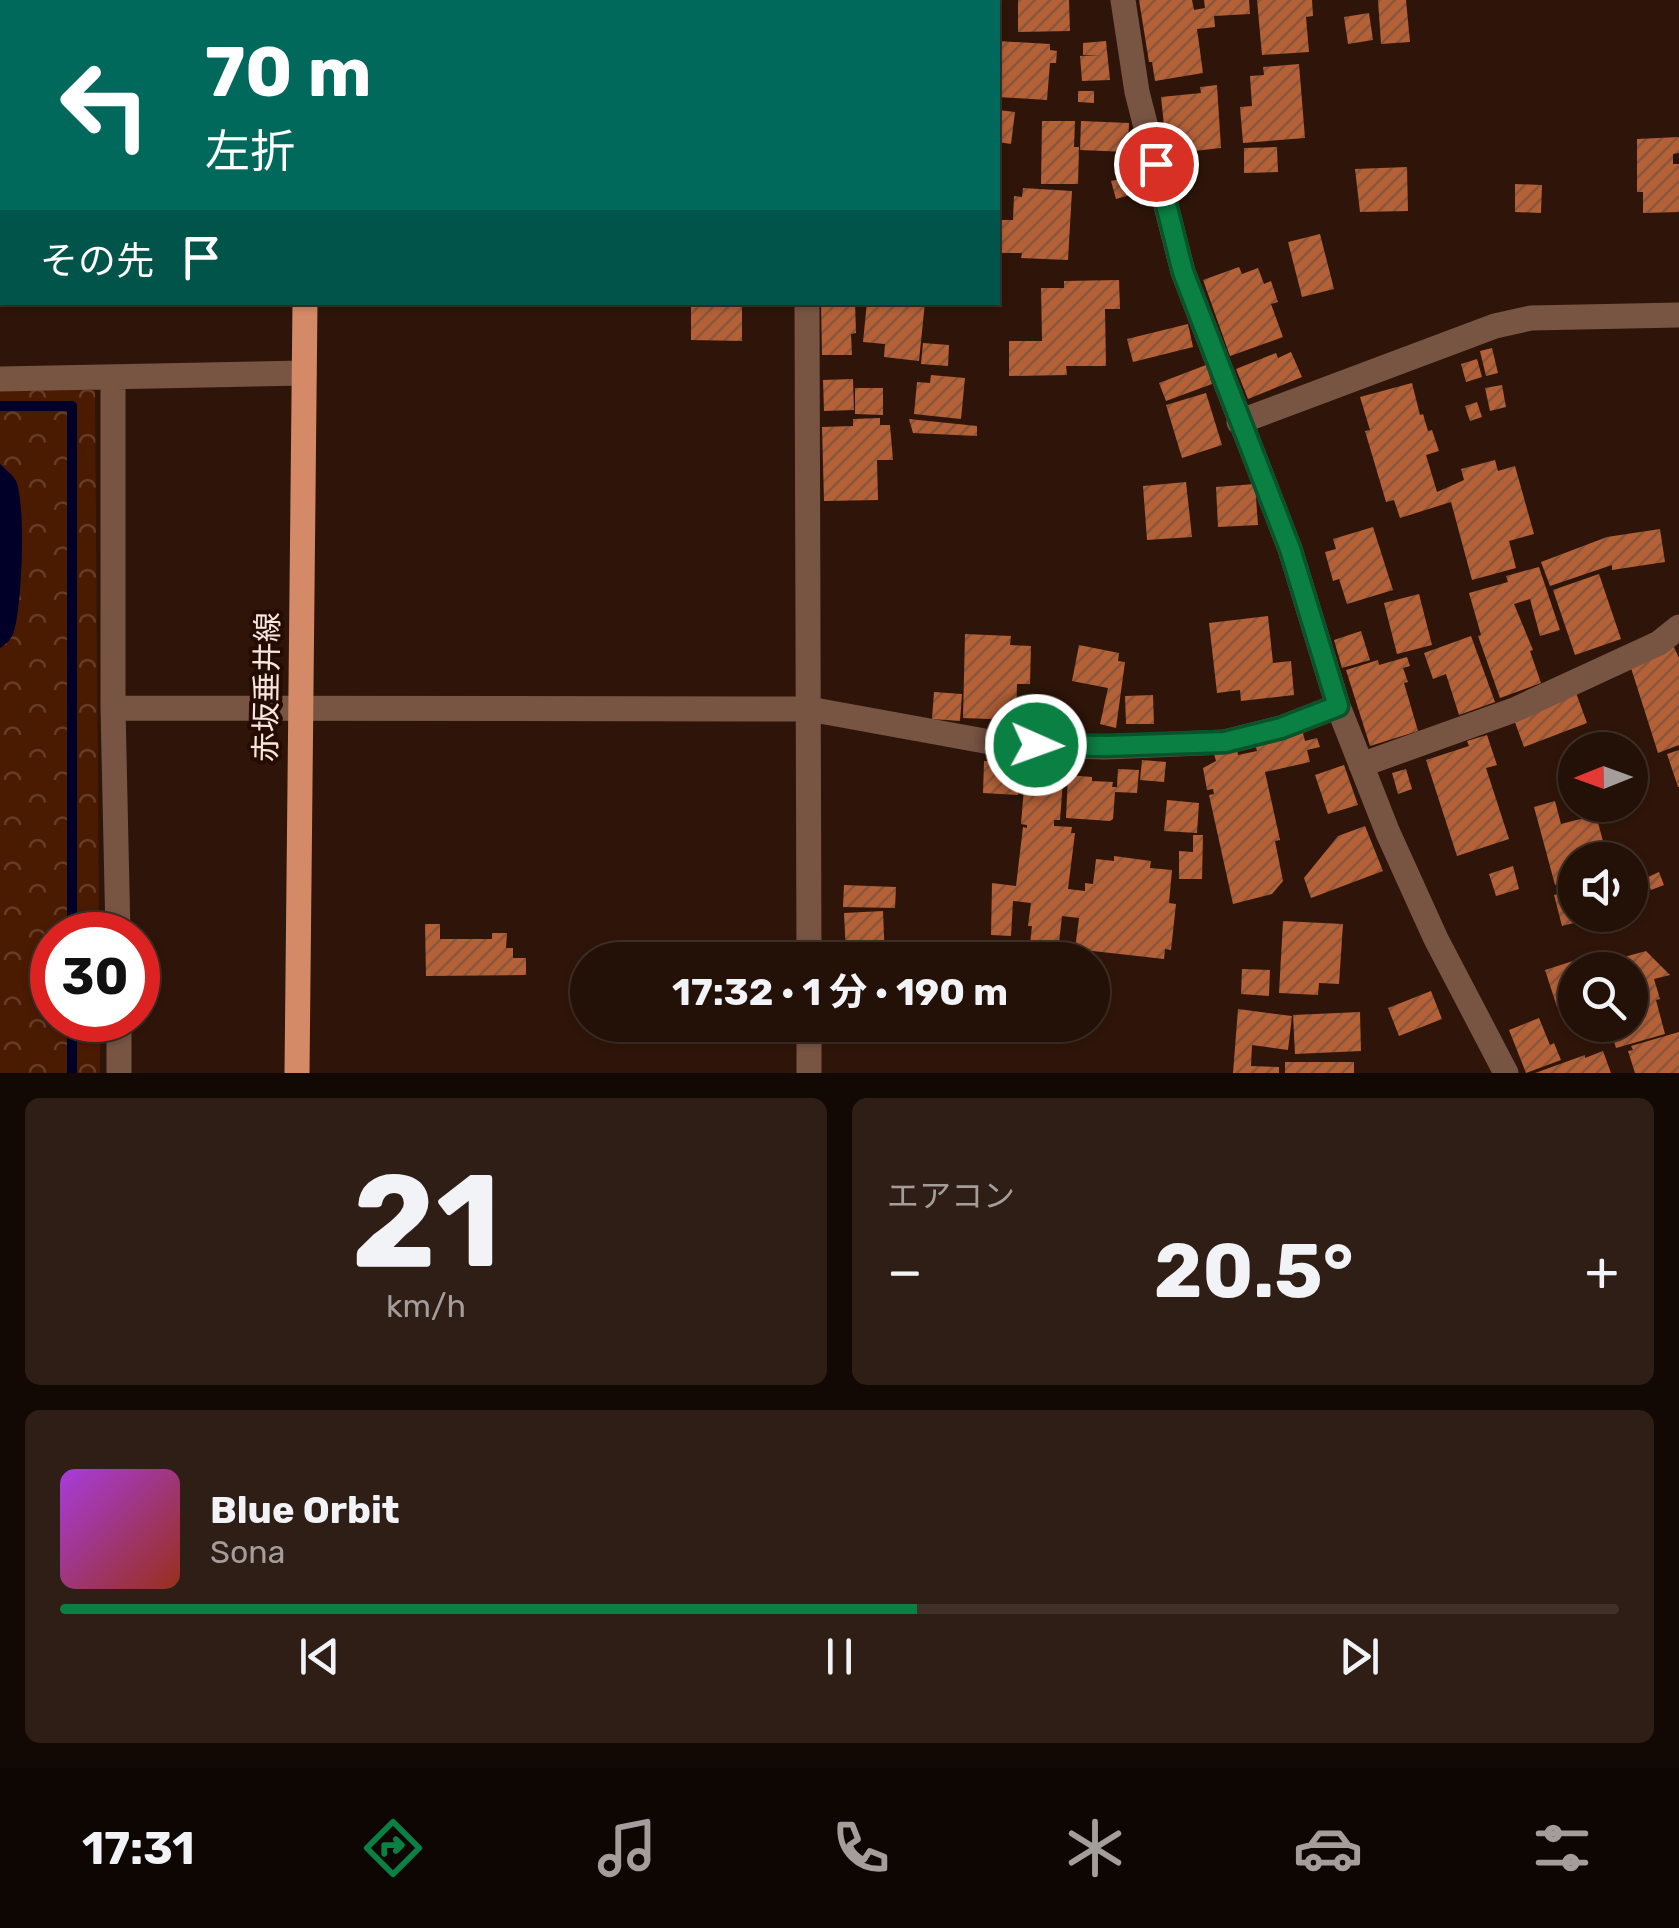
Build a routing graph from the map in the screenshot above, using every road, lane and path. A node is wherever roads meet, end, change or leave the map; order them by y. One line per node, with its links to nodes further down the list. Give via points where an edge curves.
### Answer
1 (1123, 0): 8 (street, via 1137,92 1183,272)
2 (305, 305): 5 (main road, 赤坂垂井線)
3 (807, 305): 13 (street)
4 (1679, 314): 8 (street, via 1531,318 1495,326)
5 (304, 372): 6 (street); 12 (main road, 赤坂垂井線)
6 (113, 378): 7 (street); 11 (street)
7 (0, 379)
8 (1240, 422): 10 (street, via 1290,549)
9 (1679, 627): 14 (street, via 1514,710)
10 (1338, 706): 13 (street, via 1225,742 1106,746 1001,744); 14 (street)
11 (114, 708): 12 (street); 15 (street)
12 (299, 708): 13 (street); 20 (main road, 赤坂垂井線)
13 (809, 710): 16 (street)
14 (1361, 765): 22 (street, via 1436,939)
15 (118, 912)
16 (810, 942)
17 (119, 1042): 19 (street)
18 (810, 1042): 21 (street)
19 (119, 1073)
20 (297, 1073)
21 (810, 1073)
22 (1506, 1073)

